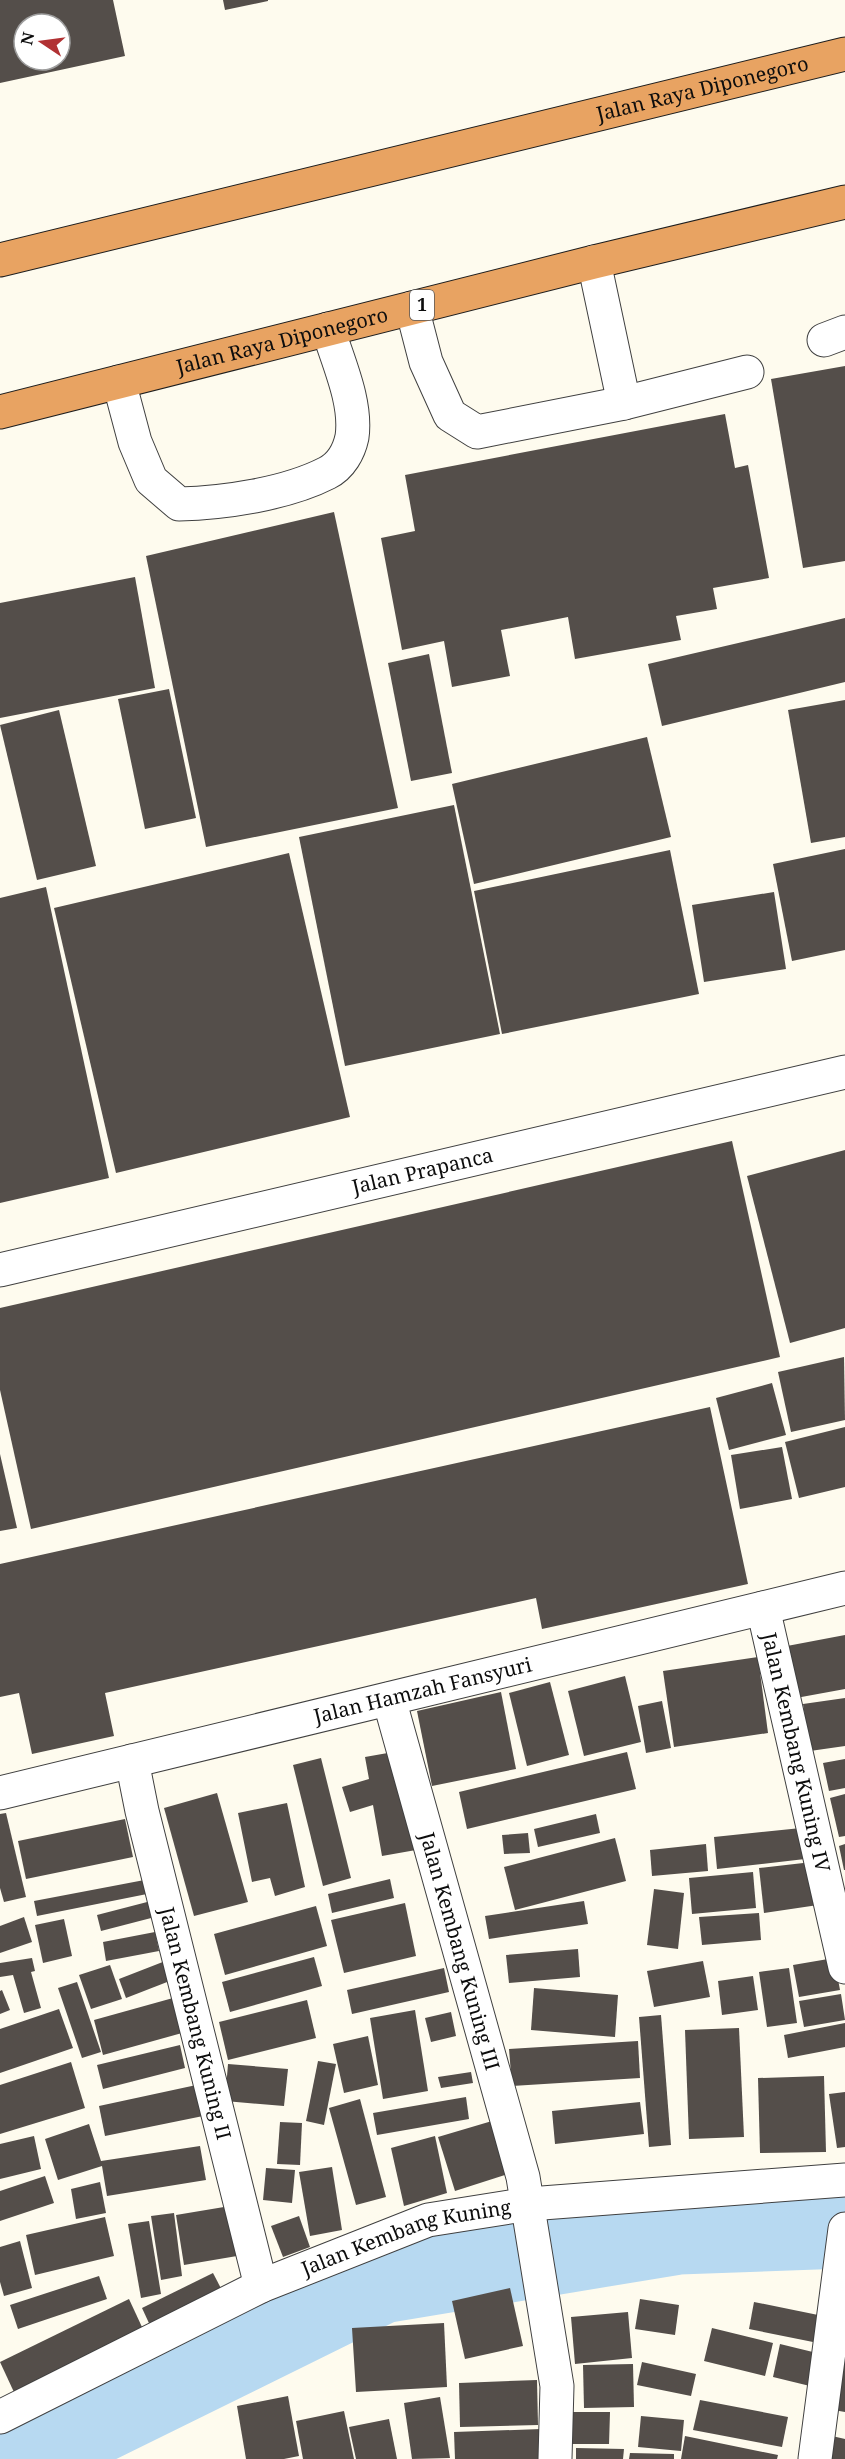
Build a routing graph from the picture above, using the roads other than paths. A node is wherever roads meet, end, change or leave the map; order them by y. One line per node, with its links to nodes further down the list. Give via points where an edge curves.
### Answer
1 (845, 54): 3 (highway, Jalan Raya Diponegoro)
2 (845, 202): 4 (highway, Jalan Raya Diponegoro / 1)
3 (0, 260)
4 (594, 262): 5 (highway, Jalan Raya Diponegoro / 1); 9 (street)
5 (412, 308): 6 (highway, Jalan Raya Diponegoro / 1); 9 (street, via 426,362 450,415 477,432)
6 (328, 329): 8 (highway, Jalan Raya Diponegoro / 1); 8 (street, via 352,410 347,455 329,473 285,488 217,503 179,504 151,480 135,442)
7 (747, 372): 9 (street)
8 (119, 382): 10 (highway, Jalan Raya Diponegoro / 1)
9 (624, 403)
10 (0, 412)
11 (845, 1072): 12 (street, Jalan Prapanca)
12 (0, 1270)
13 (845, 1588): 14 (street, Jalan Hamzah Fansyuri)
14 (763, 1608): 15 (street, Jalan Hamzah Fansyuri); 18 (street, Jalan Kembang Kuning IV)
15 (389, 1699): 16 (street, Jalan Hamzah Fansyuri); 20 (street, Jalan Kembang Kuning III)
16 (132, 1761): 17 (street, Jalan Hamzah Fansyuri); 22 (street, Jalan Kembang Kuning II)
17 (0, 1793)
18 (845, 1967)
19 (845, 2180): 20 (street, Jalan Kembang Kuning)
20 (529, 2205): 22 (street, Jalan Kembang Kuning, via 428,2220); 24 (street, Jalan Kembang Kuning III, via 557,2386)
21 (845, 2229): 25 (street)
22 (261, 2286): 23 (street, Jalan Kembang Kuning)
23 (1, 2411)
24 (555, 2459)
25 (816, 2459)

